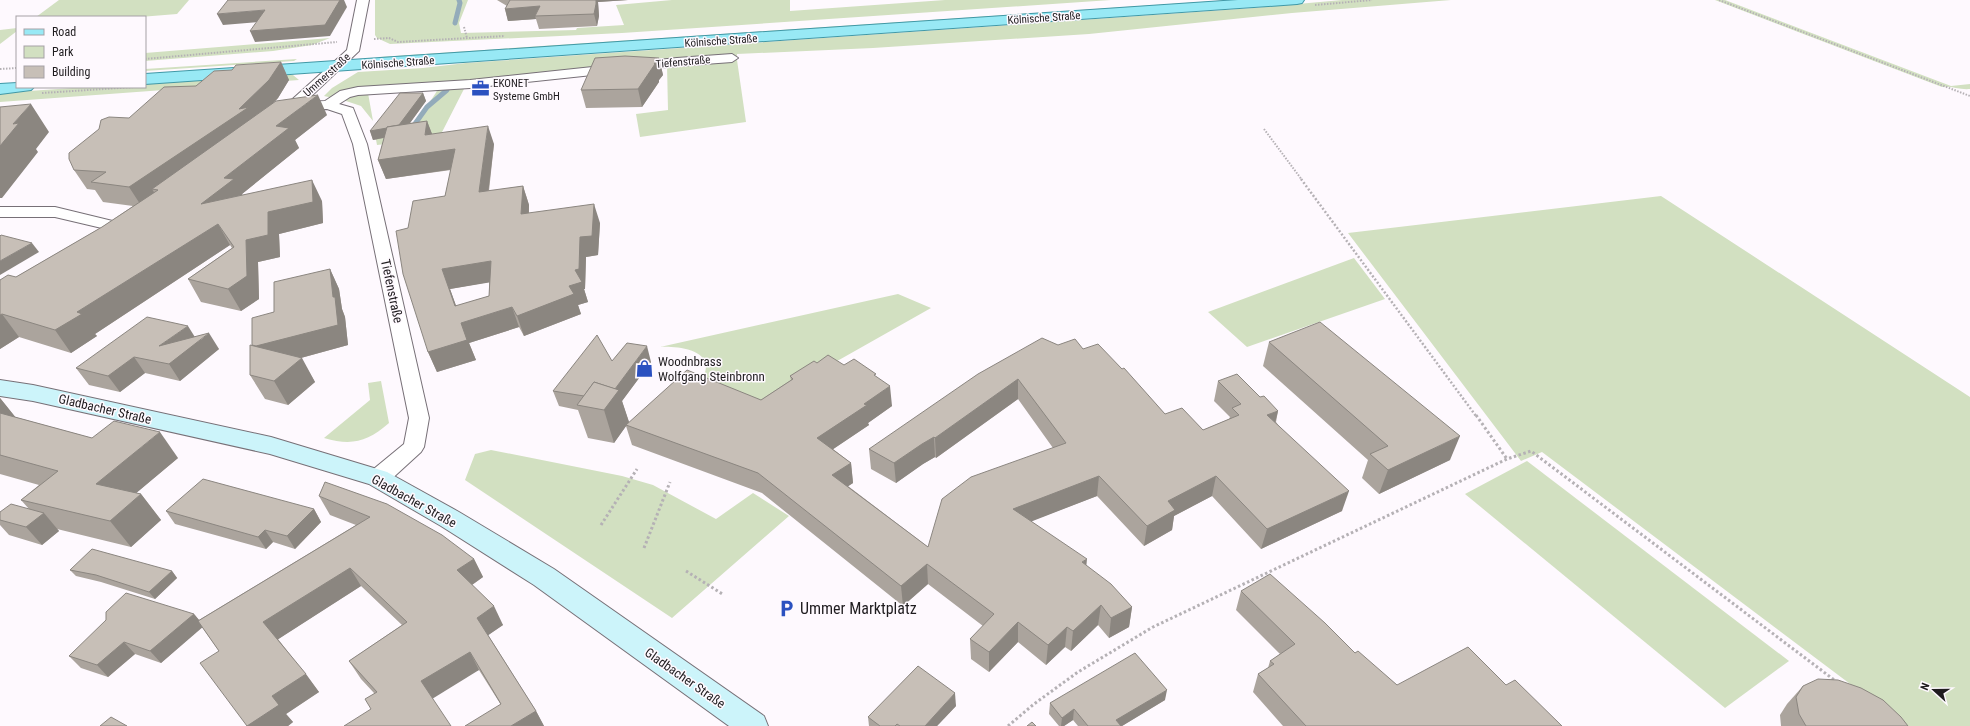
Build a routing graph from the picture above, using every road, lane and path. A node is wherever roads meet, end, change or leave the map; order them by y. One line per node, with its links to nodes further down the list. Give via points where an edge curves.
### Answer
1 (364, 0): 7 (street, Ummerstraße)
2 (1170, 0): 7 (main road, Kölnische Straße, via 708,31)
3 (1297, 0): 10 (main road, Kölnische Straße)
4 (1719, 0): 19 (path)
5 (464, 27): 6 (path)
6 (466, 38)
7 (353, 51): 8 (main road, Kölnische Straße); 10 (street, Ummerstraße)
8 (246, 58)
9 (732, 58): 20 (street, Tiefenstraße, via 470,84 358,91 345,94)
10 (335, 67): 15 (main road, Kölnische Straße); 21 (street, Ummerstraße)
11 (16, 68): 12 (path)
12 (0, 69)
13 (16, 75): 14 (main road)
14 (0, 76)
15 (146, 79)
16 (101, 88): 18 (path)
17 (0, 89): 18 (main road)
18 (33, 90)
19 (1970, 96)
20 (328, 105): 21 (street, Tiefenstraße); 31 (street, Tiefenstraße, via 348,111 360,144 419,418 414,447)
21 (293, 106): 22 (street, Ummerstraße)
22 (271, 125)
23 (1264, 129): 29 (path, via 1412,326)
24 (0, 212): 26 (street, via 55,212)
25 (137, 219): 26 (street)
26 (123, 228): 27 (street)
27 (104, 240)
28 (0, 388): 31 (main road, Gladbacher Straße, via 271,446)
29 (1507, 459): 37 (path, via 1531,451); 39 (path, via 1153,627 1078,672)
30 (637, 469): 33 (path)
31 (378, 478): 38 (main road, Gladbacher Straße, via 544,577)
32 (670, 482): 34 (path)
33 (601, 525)
34 (644, 548)
35 (686, 572): 36 (path)
36 (724, 595)
37 (1839, 683)
38 (753, 726)
39 (1008, 726)

